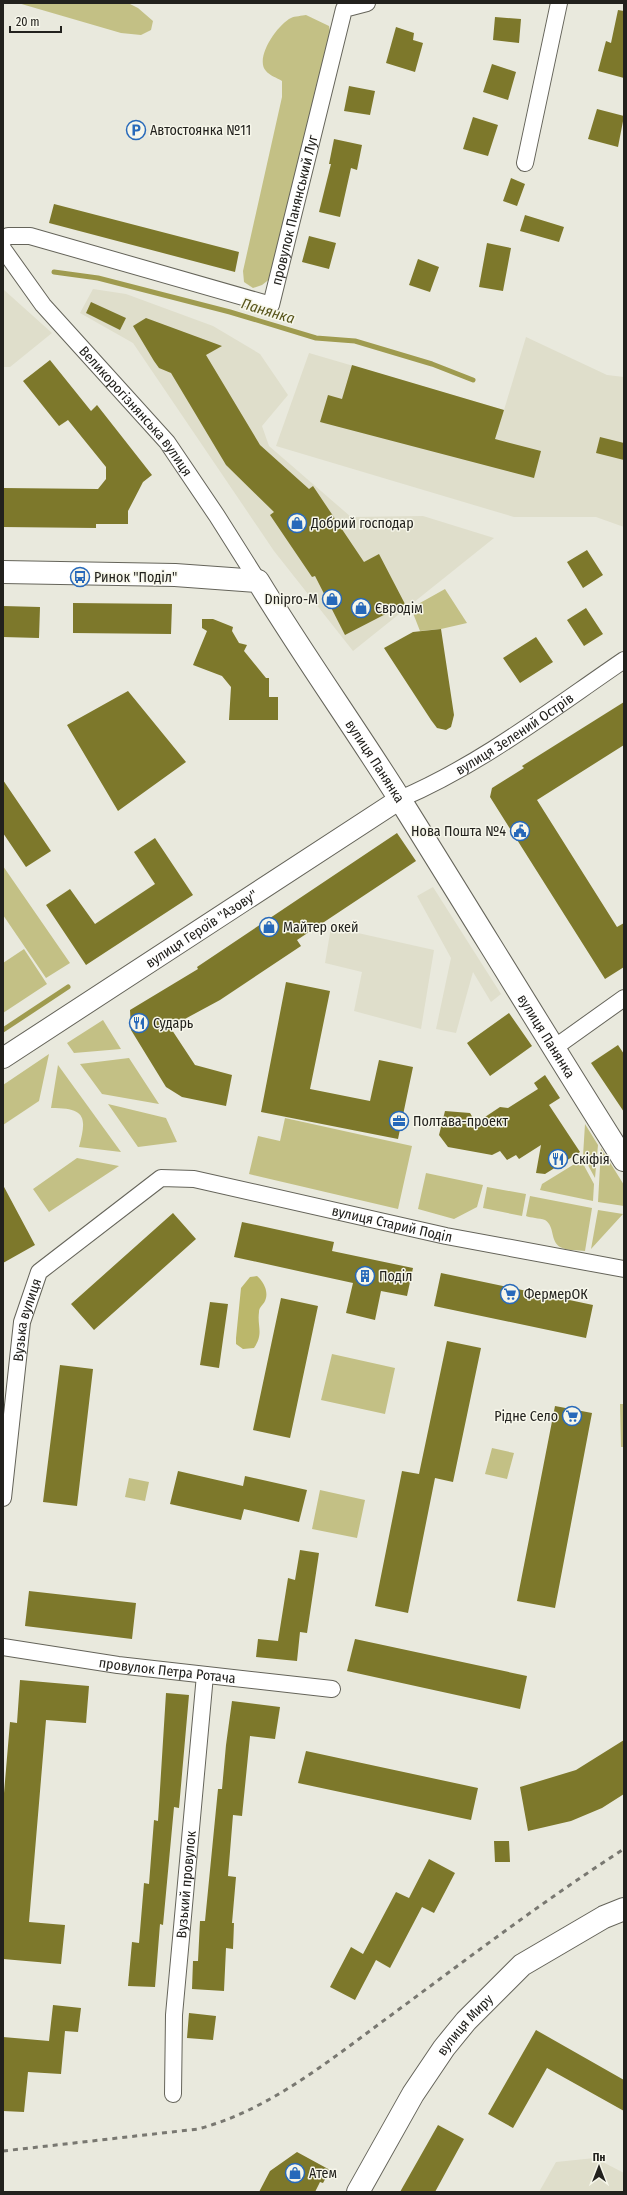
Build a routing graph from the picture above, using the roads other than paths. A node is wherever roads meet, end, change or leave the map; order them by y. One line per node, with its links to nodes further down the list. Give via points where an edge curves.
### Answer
1 (367, 3): 4 (street, провулок Панянський Луг, via 344,9 271,304 30,236 8,236)
2 (560, 3): 3 (street)
3 (525, 163)
4 (3, 240)
5 (3, 249): 7 (street, Великорогізнянська вулиця, via 43,305 167,442)
6 (3, 572): 7 (main road, via 175,575)
7 (258, 581): 9 (main road, вулиця Панянка, via 305,657 351,722)
8 (624, 660): 9 (street, вулиця Зелений Острів, via 463,767 435,784)
9 (400, 799): 11 (main road, вулиця Панянка); 12 (street, вулиця Героїв "Азову")
10 (624, 998): 11 (street)
11 (554, 1048): 13 (main road, вулиця Панянка)
12 (3, 1058)
13 (624, 1160)
14 (161, 1178): 15 (street, вулиця Старий Поділ, via 194,1179 446,1236); 16 (street, Вузька вулиця, via 39,1272 22,1322)
15 (624, 1270)
16 (3, 1498)
17 (3, 1647): 18 (street, провулок Петра Ротача, via 118,1665)
18 (205, 1675): 19 (street, провулок Петра Ротача); 21 (street, Вузький провулок, via 174,2015)
19 (332, 1689)
20 (624, 1910): 22 (main road, вулиця Миру, via 604,1917 522,1965 466,2021 413,2094)
21 (173, 2094)
22 (358, 2192)

